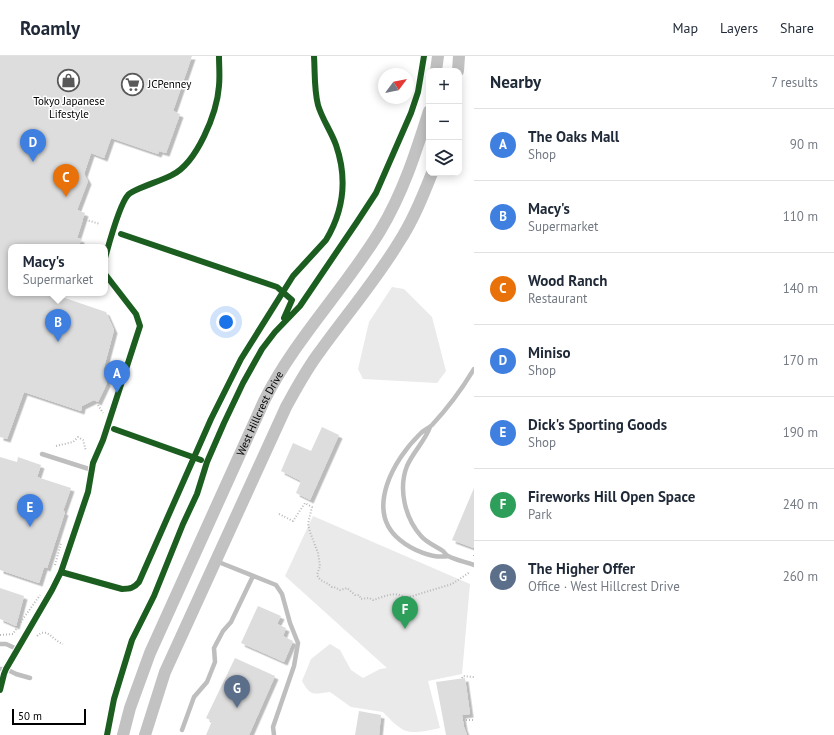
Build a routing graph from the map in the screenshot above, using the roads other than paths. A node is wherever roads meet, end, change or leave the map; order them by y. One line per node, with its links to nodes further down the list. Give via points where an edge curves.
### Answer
1 (220, 56): 9 (lane, via 219,88 209,124 197,149 174,175 127,196)
2 (314, 56): 18 (lane, via 317,103 335,144 343,181 339,209 332,228 326,240 293,276 241,359 211,419 139,582 135,587 122,589)
3 (438, 56): 5 (main road)
4 (459, 56): 6 (main road)
5 (436, 68)
6 (458, 68)
7 (426, 121): 27 (main road, West Hillcrest Drive, via 416,154 392,210 362,258 271,386 150,653)
8 (431, 176): 16 (main road, West Hillcrest Drive, via 400,240 383,267 301,379 275,429)
9 (108, 248)
10 (108, 278): 14 (lane, via 136,314 140,326)
11 (474, 369): 12 (lane, via 463,388)
12 (431, 426): 15 (lane, via 406,467 403,494 412,524 421,536); 15 (lane, via 420,433 402,454 393,470 384,492 384,514 392,532 408,546 441,557)
13 (42, 454): 14 (lane)
14 (92, 470): 18 (lane, via 88,492)
15 (448, 556): 17 (lane)
16 (216, 561): 19 (lane); 28 (main road, West Hillcrest Drive, via 165,672)
17 (474, 565)
18 (61, 572): 21 (lane)
19 (253, 576): 26 (lane, via 231,622 214,648 214,662 207,682 194,697); 29 (lane, via 280,589 298,643 294,666 273,727)
20 (0, 644): 21 (lane)
21 (17, 649): 23 (lane)
22 (0, 669): 23 (lane)
23 (6, 669): 24 (lane); 25 (lane)
24 (30, 678)
25 (0, 690)
26 (182, 730)
27 (123, 735)
28 (145, 735)
29 (274, 735)

